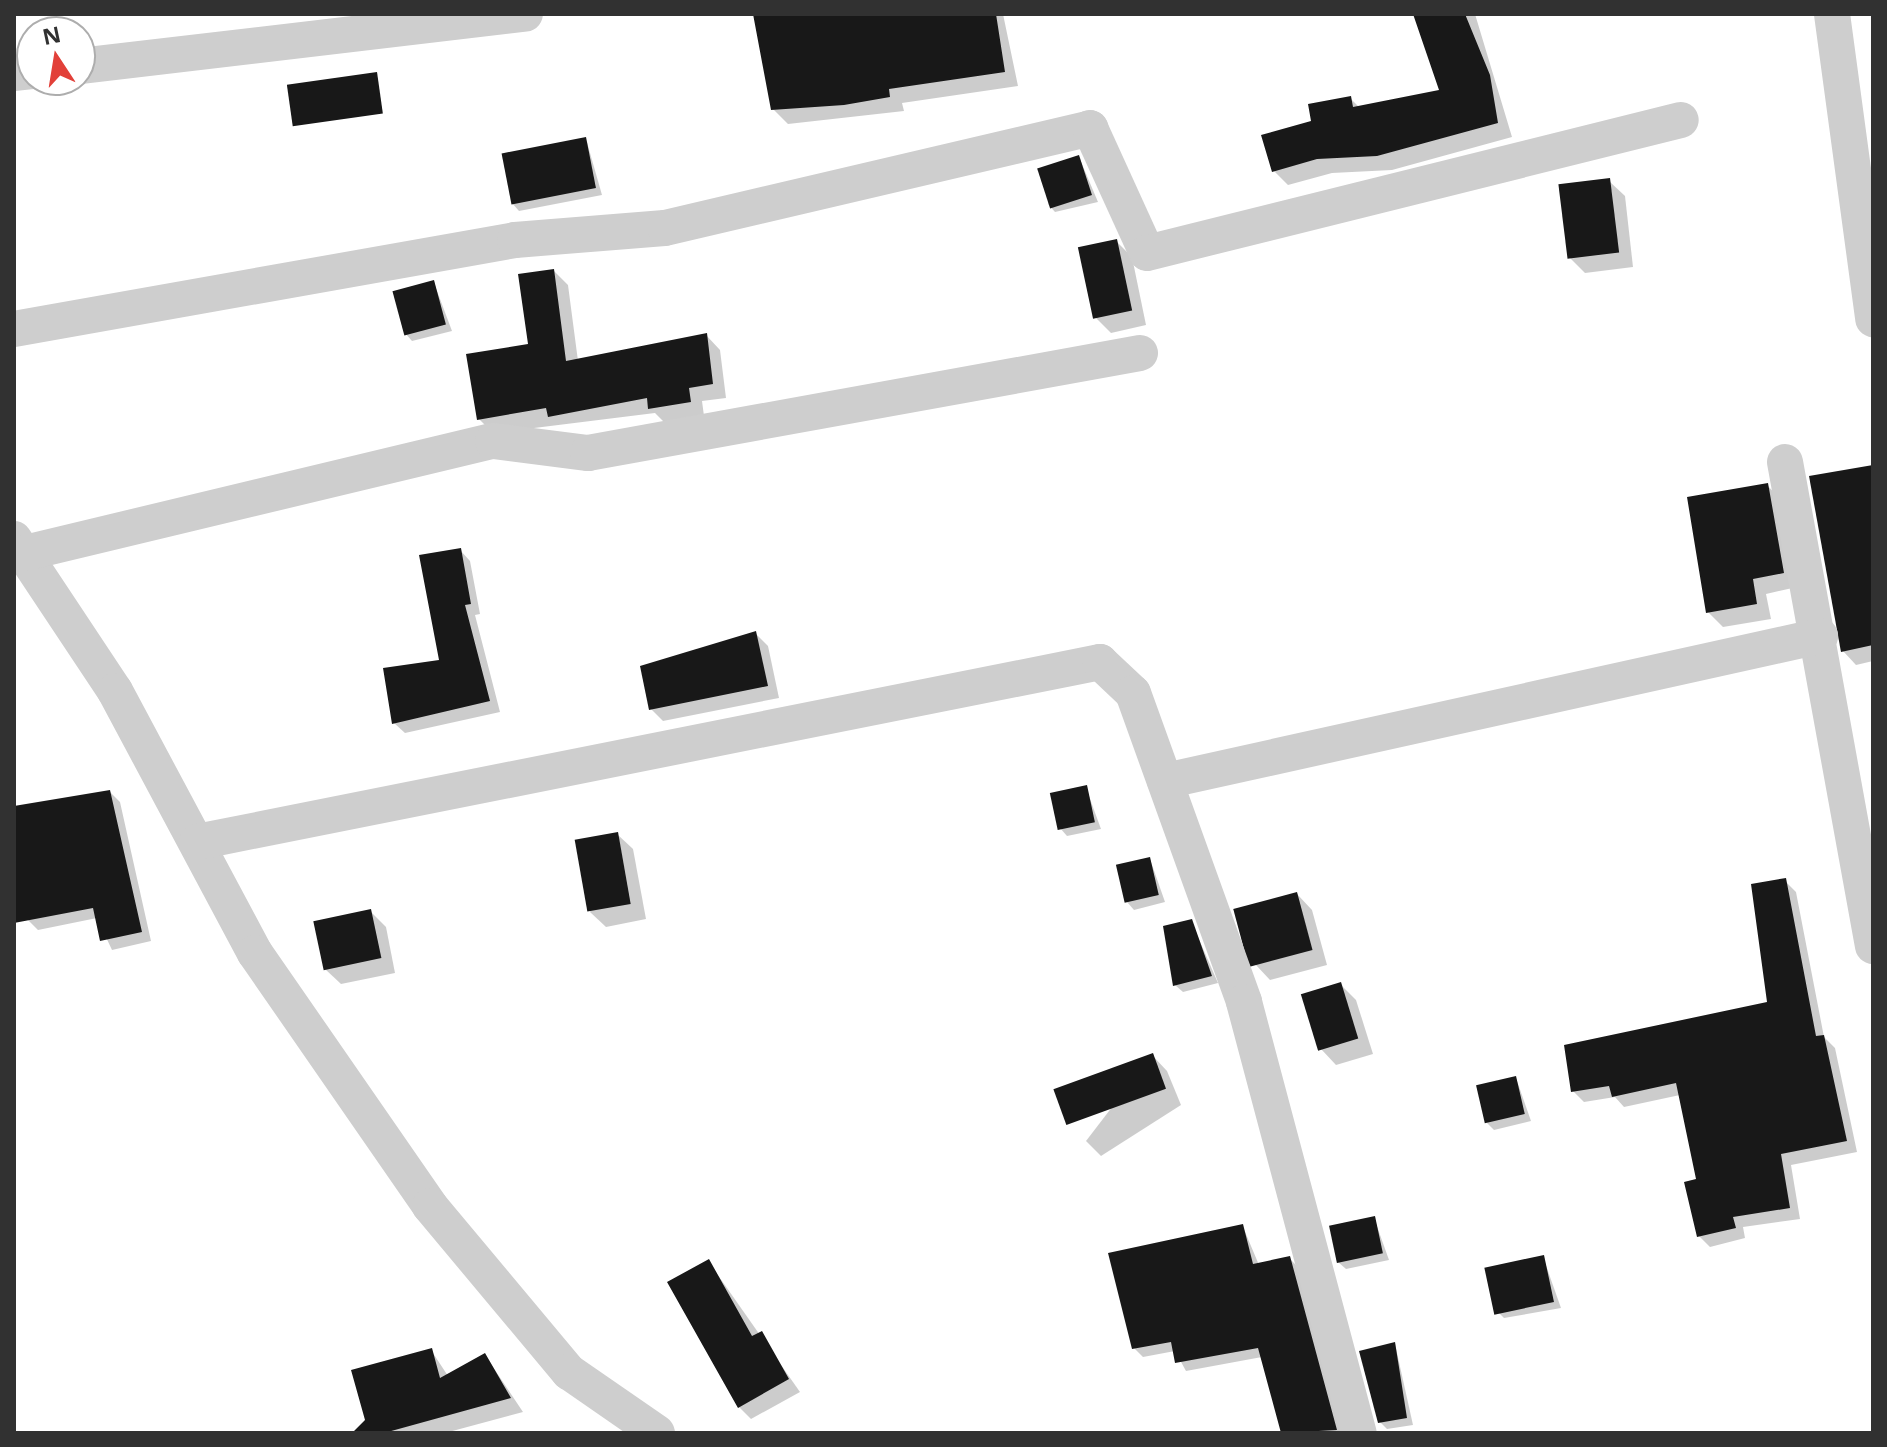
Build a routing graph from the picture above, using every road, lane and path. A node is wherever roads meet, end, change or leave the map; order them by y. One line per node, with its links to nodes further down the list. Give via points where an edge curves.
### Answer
1 (525, 14): 3 (street)
2 (1832, 14): 5 (street)
3 (96, 64)
4 (1681, 120): 6 (street, via 1147,253 1090,128 665,228 515,240)
5 (1873, 319)
6 (14, 329)
7 (1140, 353): 9 (street, via 588,453 493,441)
8 (1785, 462): 10 (street)
9 (20, 546): 12 (street, via 115,691)
10 (1820, 636): 11 (street); 13 (street)
11 (1165, 781): 12 (street, via 1133,693 1100,662); 15 (street, via 1244,1002)
12 (197, 842): 14 (street, via 255,953 430,1206 569,1372)
13 (1873, 946)
14 (657, 1433)
15 (1359, 1433)

